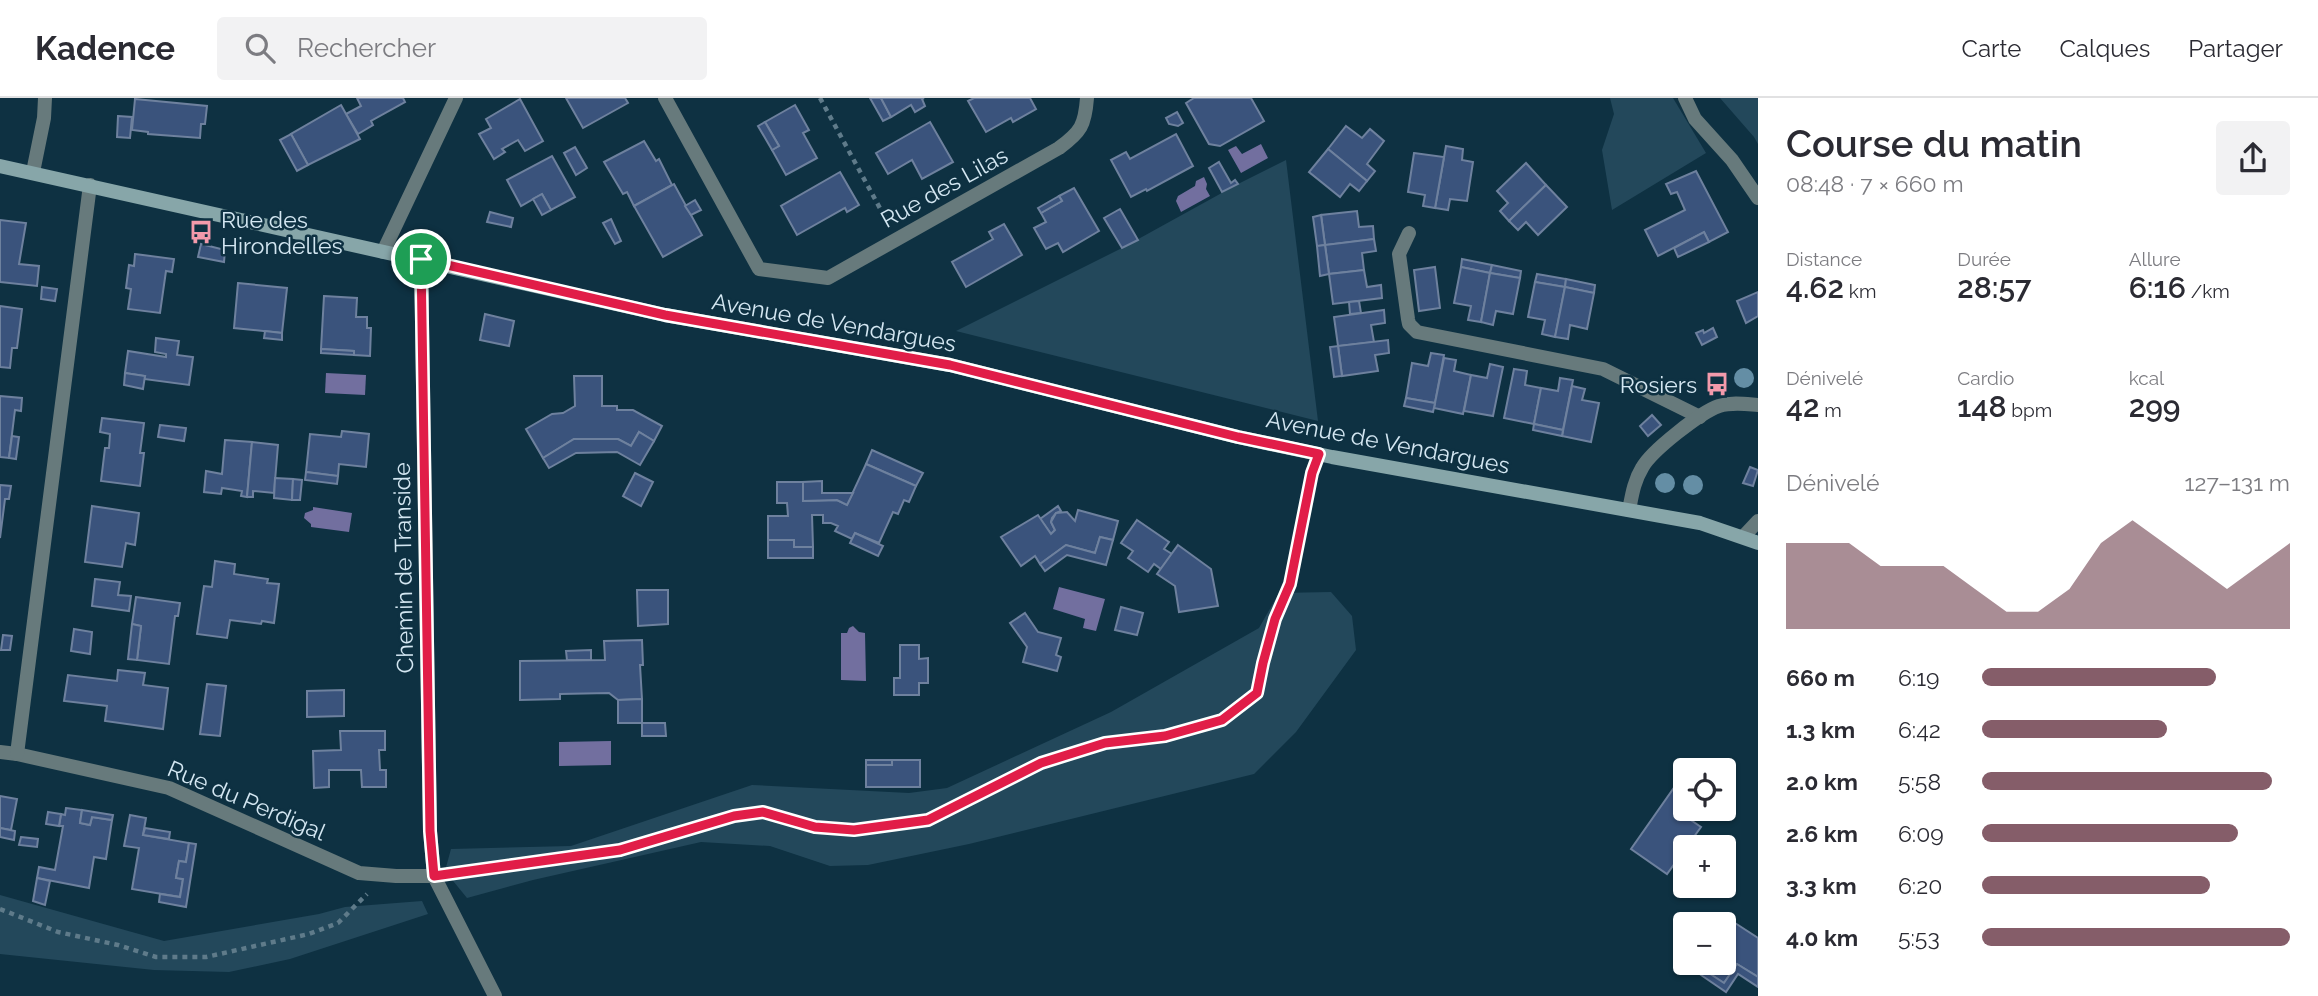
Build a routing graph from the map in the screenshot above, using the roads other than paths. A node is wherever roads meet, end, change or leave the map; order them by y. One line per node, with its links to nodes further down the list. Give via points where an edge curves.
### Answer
1 (45, 98): 7 (street)
2 (456, 98): 11 (street)
3 (666, 98): 4 (street, Rue des Lilas, via 759,269 828,278 1059,148 1085,121)
4 (1087, 98)
5 (1685, 98): 9 (street, via 1695,119)
6 (0, 166): 7 (street, Avenue de Vendargues)
7 (33, 172): 8 (street, Avenue de Vendargues)
8 (90, 185): 11 (street, Avenue de Vendargues); 20 (street)
9 (1758, 198)
10 (1409, 233): 14 (street, via 1399,254 1408,319 1417,332 1604,369)
11 (383, 252): 12 (street, Avenue de Vendargues)
12 (421, 259): 15 (street, Avenue de Vendargues, via 665,315 950,365 1319,454); 21 (street, Chemin de Transide)
13 (1758, 405): 14 (street, via 1728,404)
14 (1700, 417): 15 (street, via 1643,465)
15 (1629, 510): 17 (street, Avenue de Vendargues, via 1700,523)
16 (1758, 521): 17 (street)
17 (1743, 537): 18 (street, Avenue de Vendargues)
18 (1758, 543)
19 (0, 752): 20 (street, Rue du Perdigal)
20 (17, 754): 21 (street, Rue du Perdigal, via 169,788 359,873)
21 (434, 876): 22 (street)
22 (495, 996)

